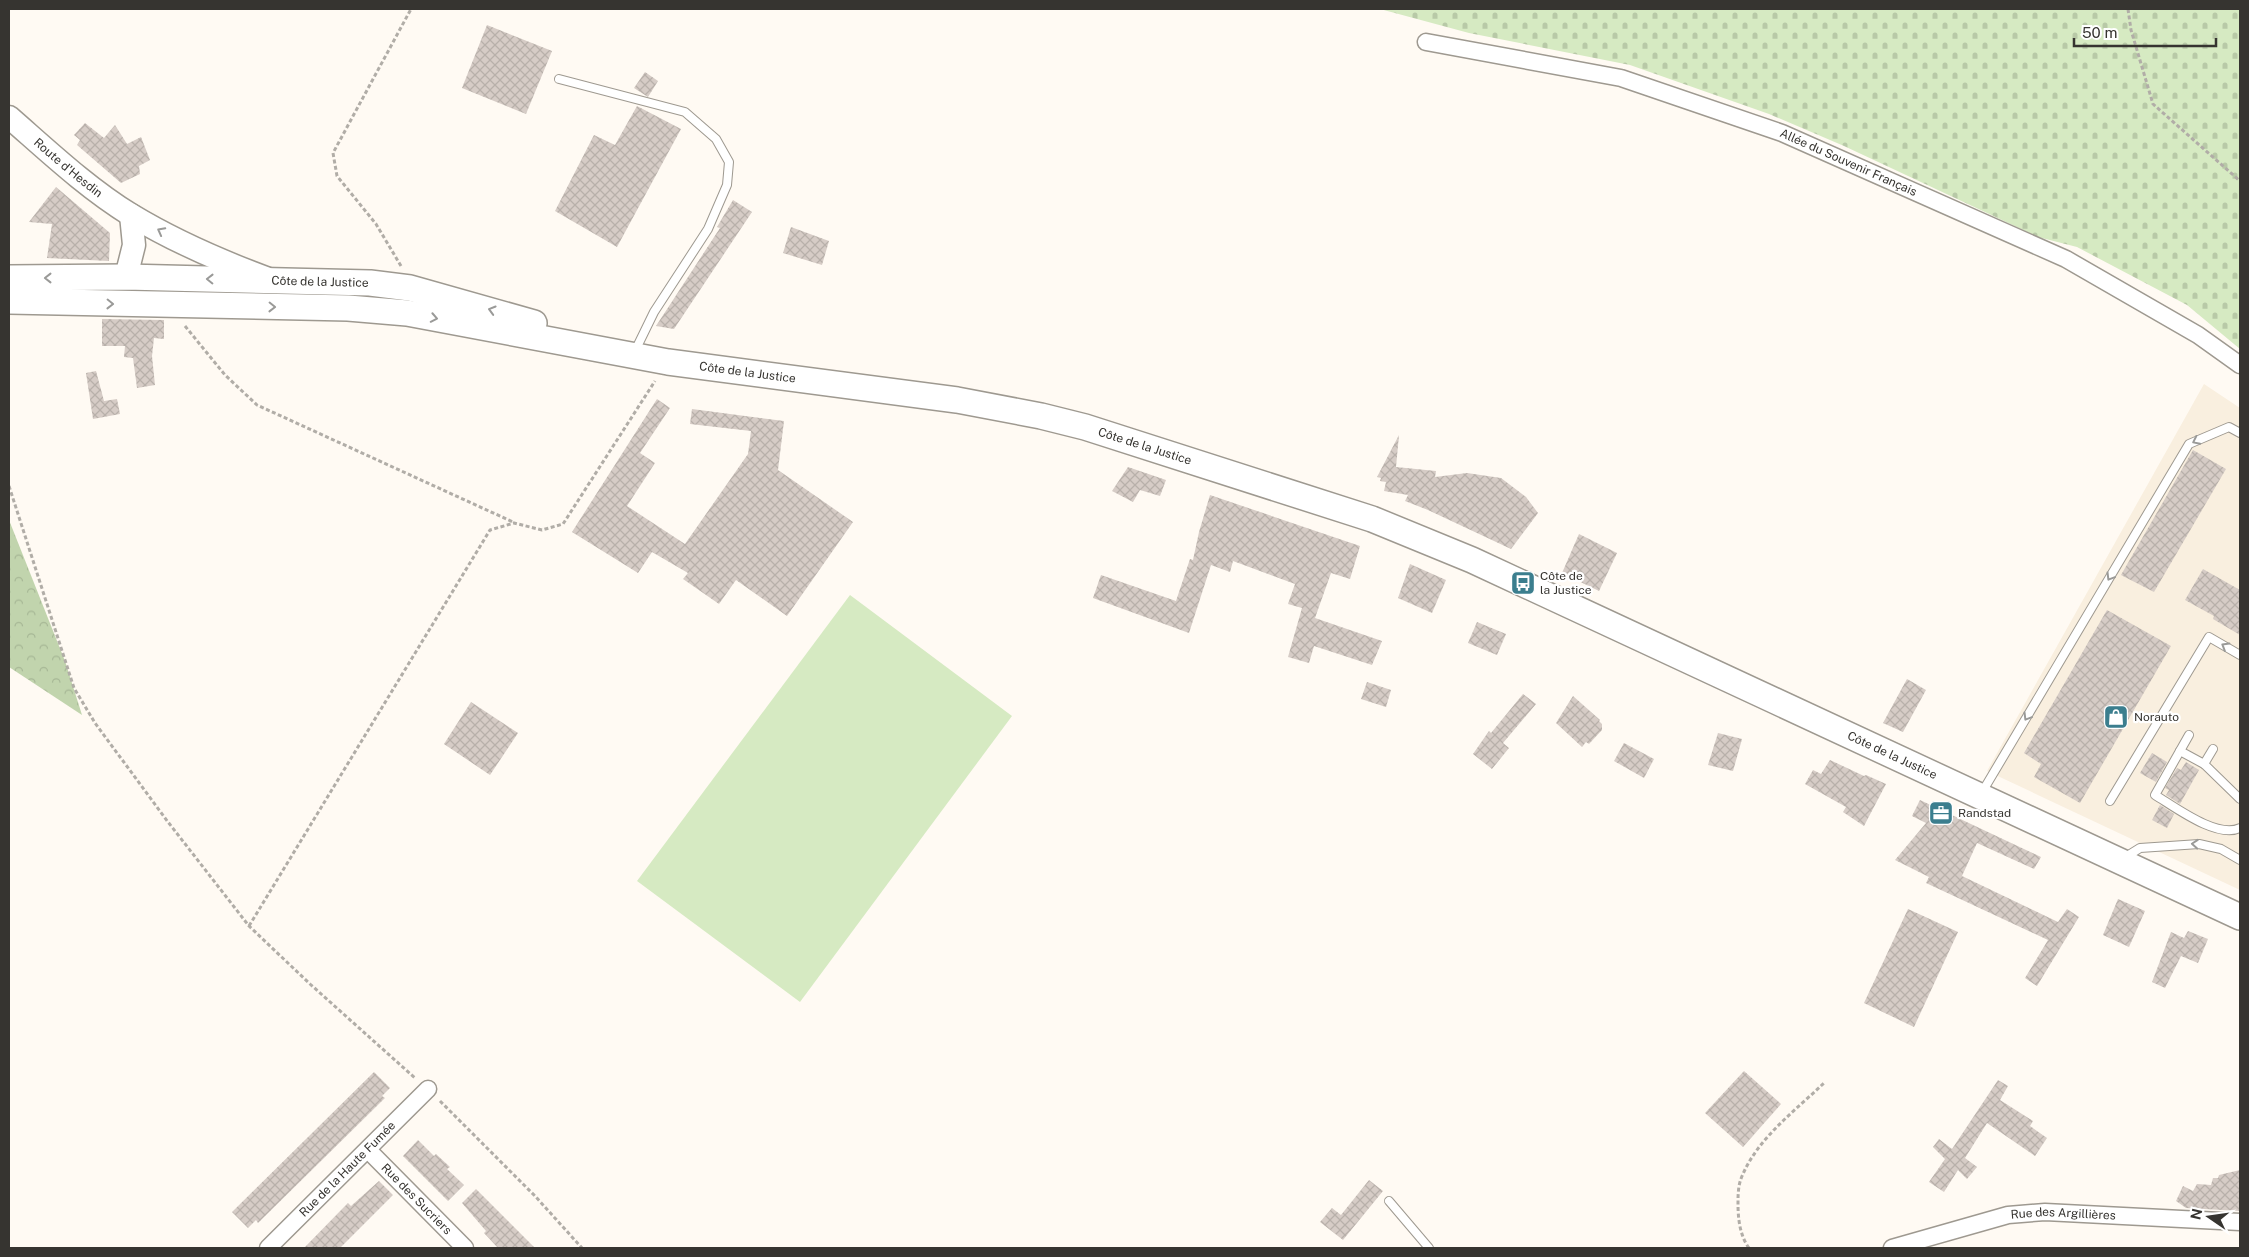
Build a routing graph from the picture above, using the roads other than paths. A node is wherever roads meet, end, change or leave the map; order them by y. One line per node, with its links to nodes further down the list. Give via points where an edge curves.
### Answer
1 (1426, 42): 10 (street, Allée du Souvenir Français, via 1621,78 1782,133 2066,259 2198,335)
2 (559, 79): 9 (lane, via 685,112 716,139 729,162 727,186 708,229)
3 (9, 117): 4 (main road, Route d'Hesdin, via 85,182)
4 (131, 215): 5 (main road, via 134,245); 7 (main road, Route d'Hesdin, one-way to 4, via 201,252)
5 (126, 277): 6 (main road, Côte de la Justice, one-way to 6); 7 (main road, Côte de la Justice, one-way to 5)
6 (9, 278)
7 (270, 280): 9 (main road, Côte de la Justice, one-way to 7, via 522,319 410,288 370,283)
8 (9, 301): 9 (main road, Côte de la Justice, one-way to 9, via 348,308 407,313)
9 (627, 354): 17 (main road, Côte de la Justice, via 957,400 1042,416 1128,440 1372,519 1472,560)
10 (2240, 364)
11 (2240, 433): 17 (lane, one-way to 17, via 2229,427 2189,444)
12 (2240, 655): 19 (lane, one-way to 19, via 2209,637)
13 (2189, 735): 15 (lane)
14 (2213, 749): 16 (lane)
15 (2180, 751): 16 (lane); 20 (lane, via 2155,795 2199,823 2233,831)
16 (2204, 764): 18 (lane)
17 (1980, 796): 22 (main road, Côte de la Justice)
18 (2240, 799)
19 (2110, 802)
20 (2240, 828)
21 (2240, 860): 22 (lane, one-way to 22, via 2221,849 2189,844 2140,848)
22 (2121, 861): 23 (main road, Côte de la Justice)
23 (2240, 917)
24 (428, 1089): 25 (street, Rue de la Haute Fumée)
25 (368, 1150): 28 (street, Rue de la Haute Fumée); 29 (street, Rue des Sucriers)
26 (1389, 1201): 30 (lane)
27 (2240, 1222): 31 (street, Rue des Argillières, via 2045,1212 2008,1215)
28 (268, 1248)
29 (464, 1248)
30 (1429, 1248)
31 (1892, 1248)

